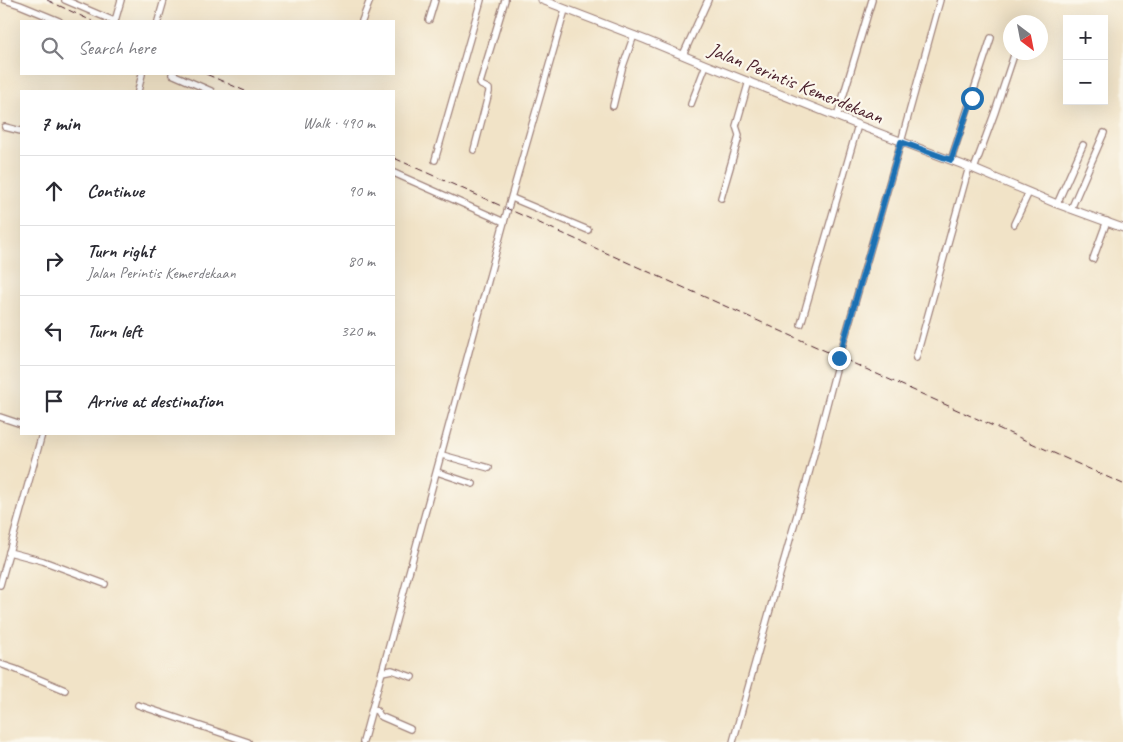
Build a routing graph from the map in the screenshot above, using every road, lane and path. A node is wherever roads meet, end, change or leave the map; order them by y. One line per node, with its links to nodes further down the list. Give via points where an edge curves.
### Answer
1 (5, 0): 14 (street)
2 (65, 0): 15 (street)
3 (121, 0): 16 (street)
4 (164, 0): 17 (street)
5 (370, 0): 18 (street)
6 (435, 0): 19 (street)
7 (481, 0): 40 (street)
8 (505, 0): 39 (street, via 480,83 490,92)
9 (542, 0): 13 (street, Jalan Perintis Kemerdekaan)
10 (708, 0): 22 (street)
11 (872, 0): 32 (street)
12 (940, 0): 37 (street)
13 (565, 10): 20 (street, Jalan Perintis Kemerdekaan); 45 (street)
14 (57, 20)
15 (112, 20)
16 (114, 20)
17 (158, 20)
18 (362, 20)
19 (429, 20)
20 (634, 35): 22 (street, Jalan Perintis Kemerdekaan); 31 (street)
21 (991, 38): 41 (street)
22 (683, 55): 24 (street, Jalan Perintis Kemerdekaan)
23 (1012, 60): 42 (street)
24 (706, 65): 27 (street, Jalan Perintis Kemerdekaan); 30 (street)
25 (142, 75): 28 (street)
26 (174, 75): 29 (street)
27 (749, 81): 32 (street, Jalan Perintis Kemerdekaan); 46 (street, via 736,126 739,137)
28 (138, 90)
29 (209, 90)
30 (691, 104)
31 (613, 106)
32 (837, 116): 33 (street, Jalan Perintis Kemerdekaan)
33 (858, 125): 37 (street, Jalan Perintis Kemerdekaan); 55 (street)
34 (6, 126): 35 (street)
35 (20, 131)
36 (1104, 132): 48 (street)
37 (901, 142): 41 (street, Jalan Perintis Kemerdekaan); 76 (street)
38 (1083, 145): 47 (street)
39 (474, 150)
40 (435, 160)
41 (951, 160): 42 (street, Jalan Perintis Kemerdekaan)
42 (972, 168): 44 (street, Jalan Perintis Kemerdekaan); 56 (street)
43 (395, 173): 50 (street)
44 (1029, 192): 47 (street, Jalan Perintis Kemerdekaan); 51 (street)
45 (512, 198): 50 (street); 53 (street)
46 (721, 198)
47 (1057, 204): 48 (street, Jalan Perintis Kemerdekaan)
48 (1071, 209): 49 (street, Jalan Perintis Kemerdekaan)
49 (1106, 221): 52 (street, Jalan Perintis Kemerdekaan); 54 (street)
50 (504, 222): 60 (street)
51 (1014, 224)
52 (1123, 228)
53 (588, 230)
54 (1093, 259)
55 (801, 324)
56 (916, 358)
57 (0, 417): 58 (street)
58 (20, 424)
59 (42, 435): 64 (street)
60 (442, 455): 61 (street); 62 (street)
61 (489, 468)
62 (437, 472): 63 (street); 68 (street)
63 (473, 484)
64 (9, 552): 65 (street); 66 (street)
65 (106, 584)
66 (0, 585)
67 (0, 664): 70 (street)
68 (382, 672): 69 (street, via 392,670); 72 (street)
69 (412, 677)
70 (65, 690)
71 (138, 705): 74 (street)
72 (372, 708): 73 (street, via 380,716); 75 (street)
73 (410, 729)
74 (248, 742)
75 (363, 742)
76 (733, 742)

